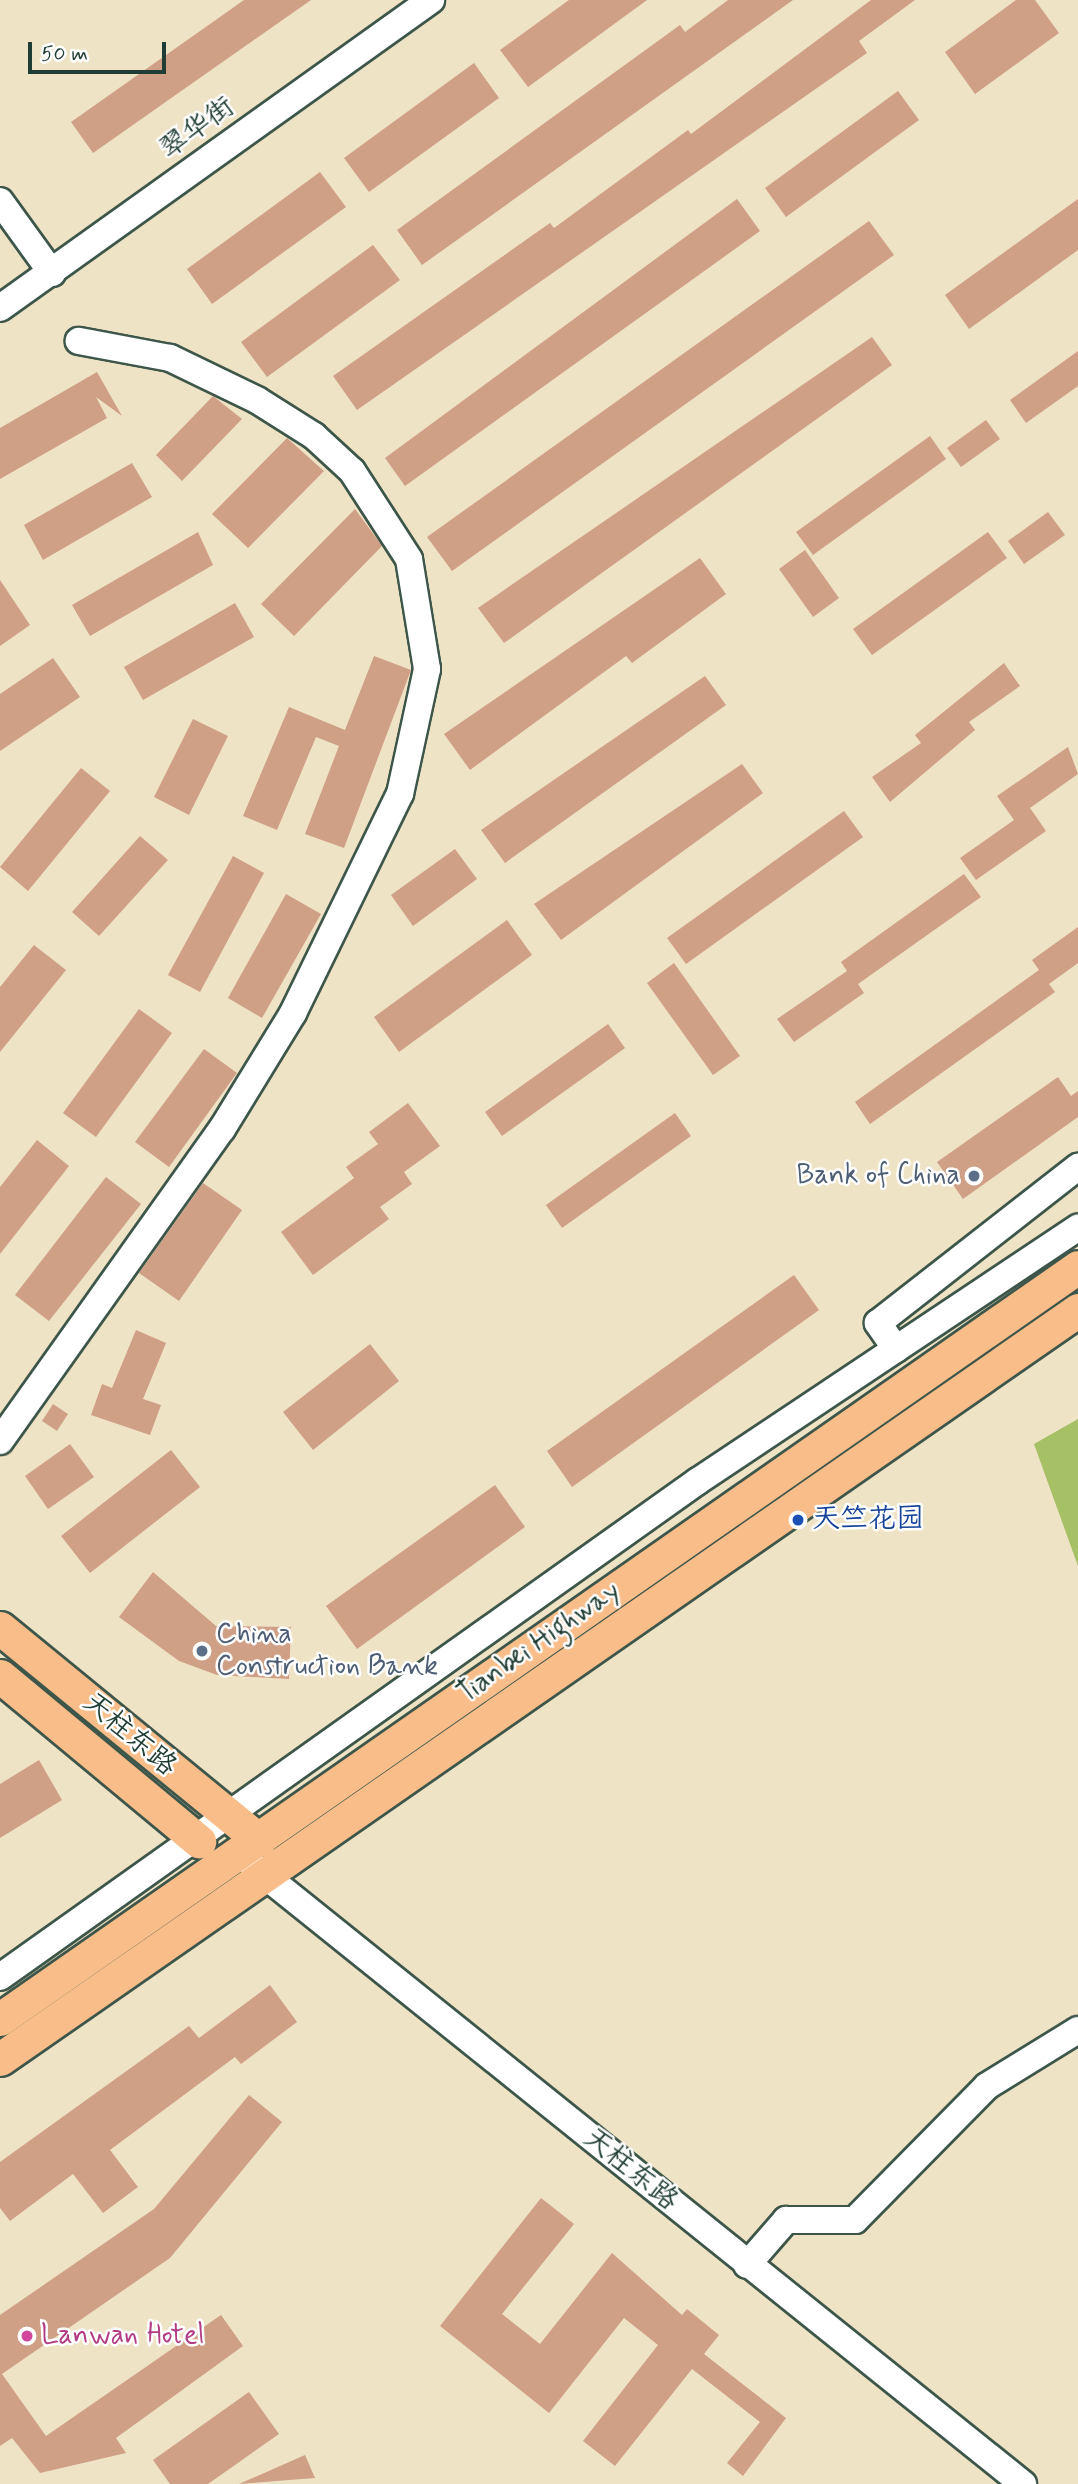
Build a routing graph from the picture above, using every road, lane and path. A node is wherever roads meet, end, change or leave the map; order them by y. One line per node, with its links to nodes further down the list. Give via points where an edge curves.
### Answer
1 (431, 0): 3 (street, 翠华街)
2 (0, 201): 3 (street)
3 (52, 273): 4 (street, 翠华街)
4 (0, 308)
5 (79, 341): 11 (street, via 170,358 257,400 314,436 352,471 410,558 427,669 400,794 293,1013 222,1129)
6 (1078, 1167): 10 (street, via 878,1323)
7 (1078, 1228): 10 (street)
8 (1078, 1267): 16 (main road, Tianbei Highway)
9 (1078, 1310): 16 (main road, Tianbei Highway)
10 (896, 1349): 14 (street, via 565,1574)
11 (0, 1441)
12 (0, 1628): 14 (main road, 天柱东路)
13 (0, 1675): 15 (main road, 天柱东路)
14 (230, 1819): 15 (street); 16 (main road, 天柱东路)
15 (199, 1841): 16 (street); 17 (street)
16 (254, 1856): 18 (main road, Tianbei Highway); 20 (main road, Tianbei Highway); 21 (street, 天柱东路)
17 (0, 1978)
18 (0, 2020)
19 (1078, 2030): 21 (street, via 986,2086 855,2220 786,2220)
20 (0, 2059)
21 (747, 2265): 22 (street, 天柱东路)
22 (1023, 2484)

